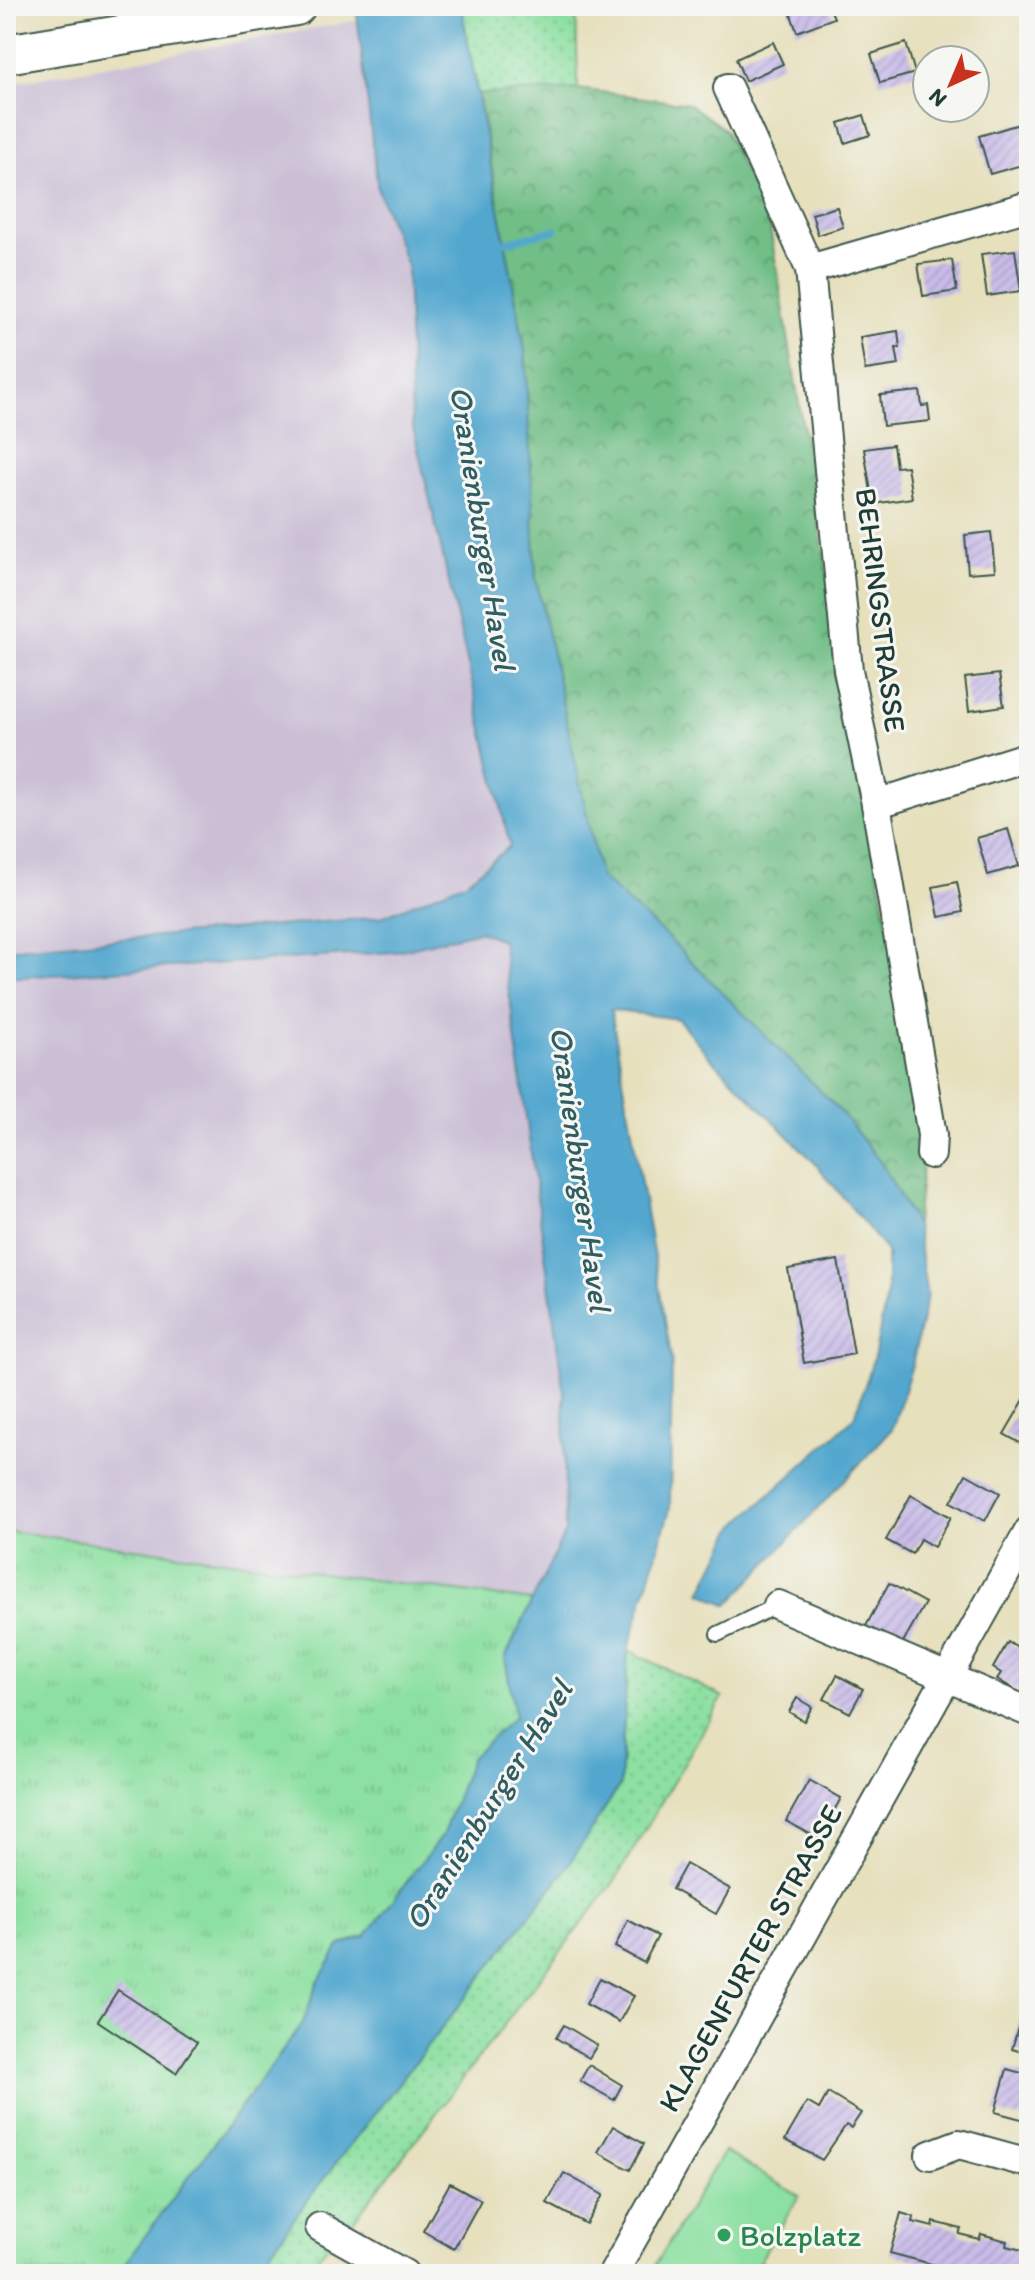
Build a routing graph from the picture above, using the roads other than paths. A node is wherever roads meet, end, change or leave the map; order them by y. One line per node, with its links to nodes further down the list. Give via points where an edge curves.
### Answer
1 (296, 6): 2 (street)
2 (6, 54)
3 (728, 88): 5 (street, BEHRINGSTRASSE)
4 (1029, 206): 5 (street)
5 (810, 269): 7 (street, BEHRINGSTRASSE, via 848,670)
6 (1029, 756): 7 (street)
7 (876, 804): 8 (street, BEHRINGSTRASSE)
8 (931, 1154)
9 (1029, 1531): 12 (street, KLAGENFURTER STRASSE)
10 (778, 1605): 11 (lane); 12 (street)
11 (718, 1634)
12 (947, 1677): 13 (street); 18 (street, KLAGENFURTER STRASSE)
13 (1029, 1712)
14 (930, 2155): 15 (street, via 959,2144)
15 (1029, 2163)
16 (320, 2227): 17 (street)
17 (404, 2274)
18 (613, 2274)

